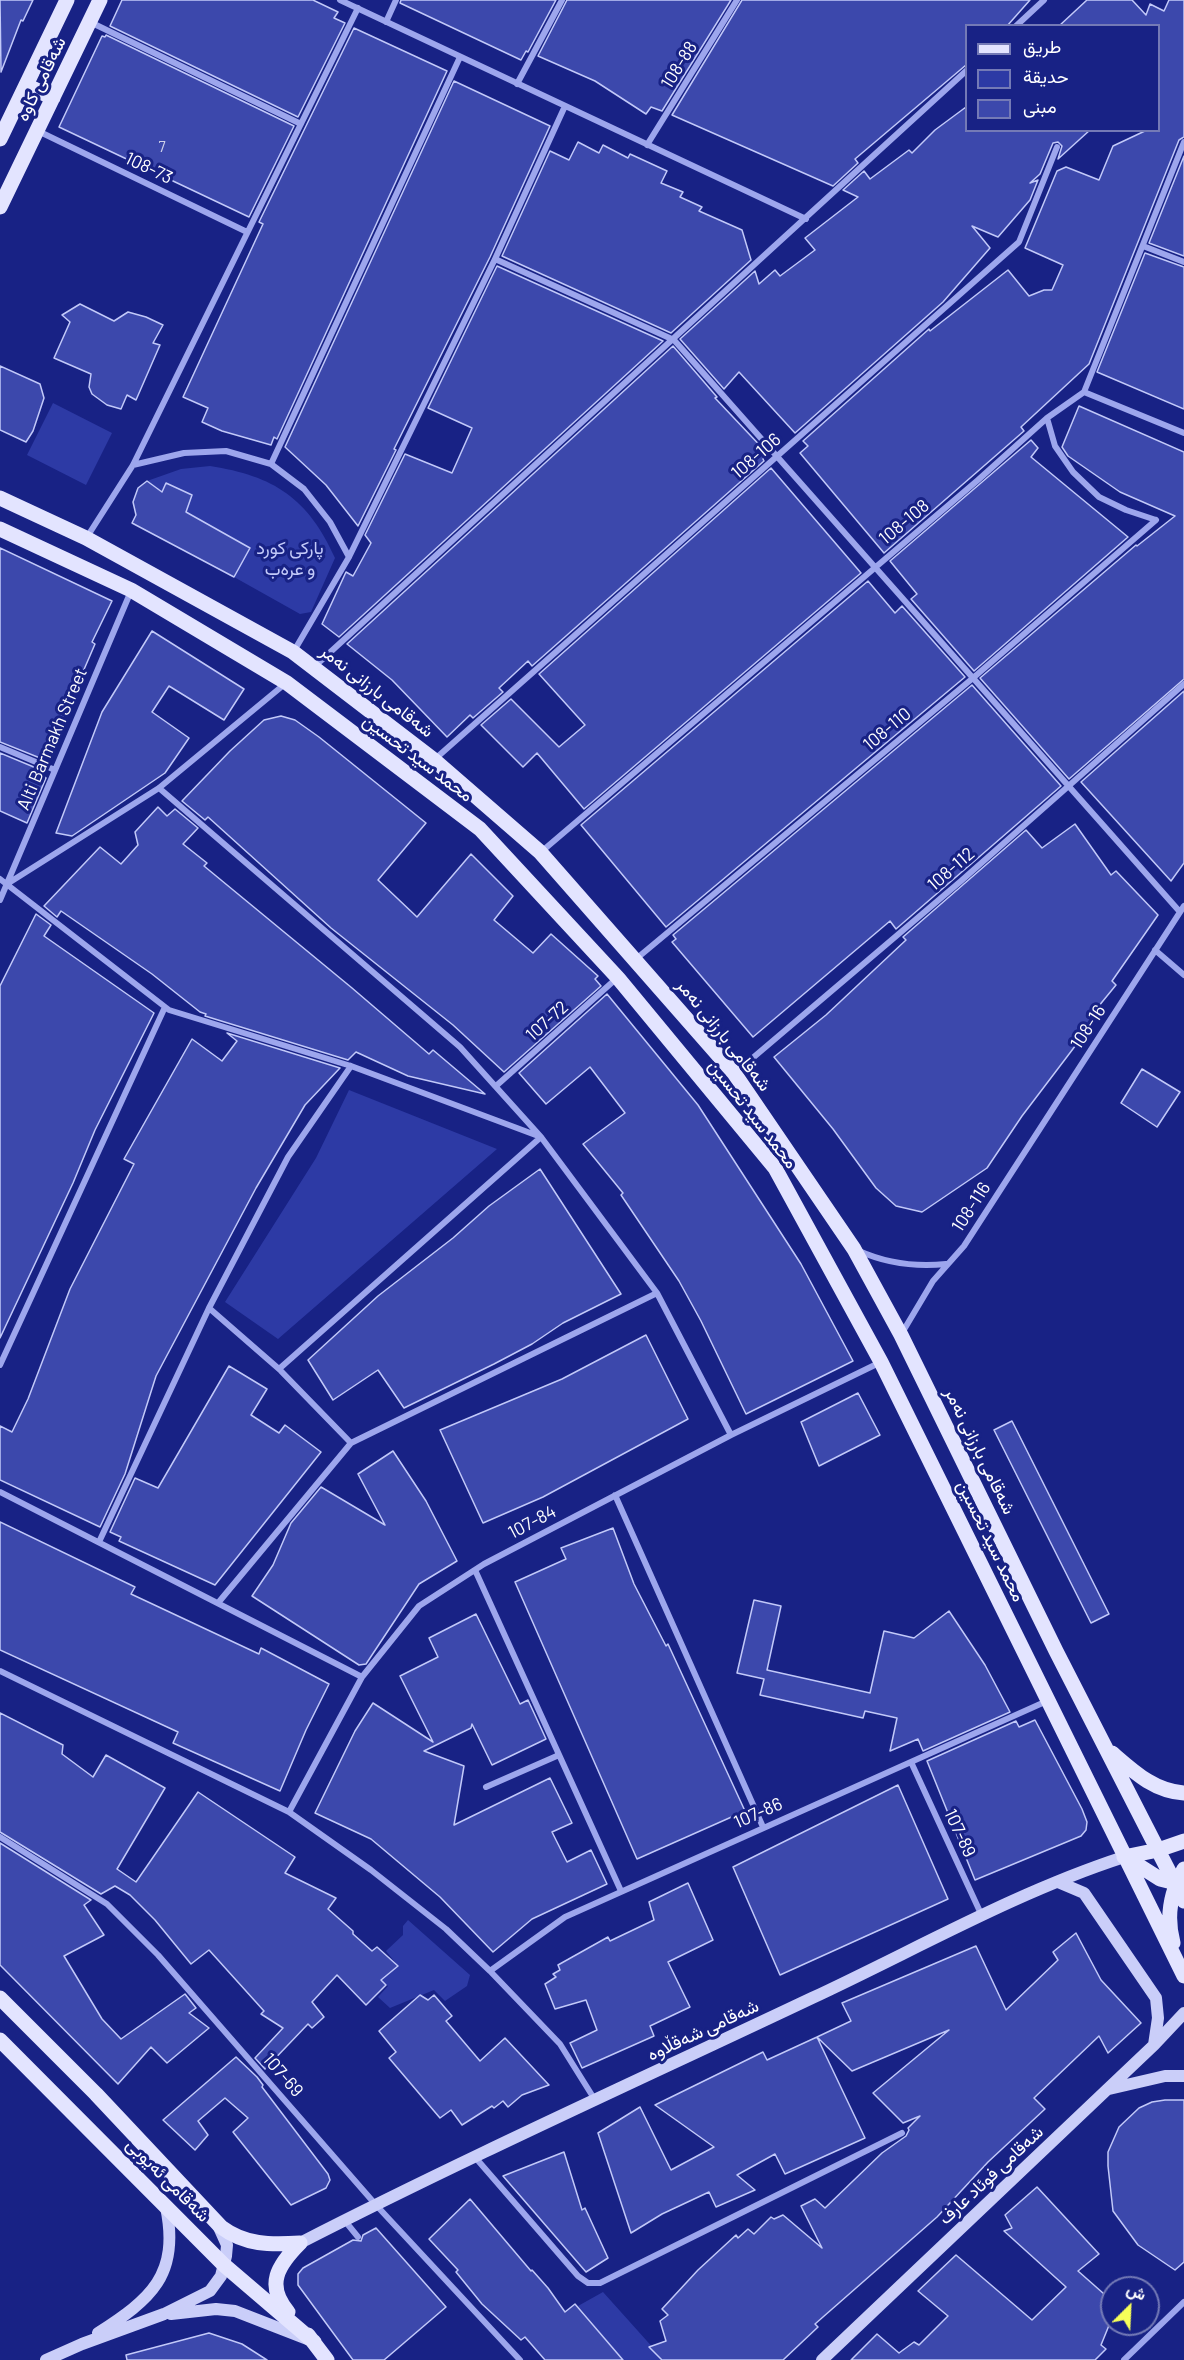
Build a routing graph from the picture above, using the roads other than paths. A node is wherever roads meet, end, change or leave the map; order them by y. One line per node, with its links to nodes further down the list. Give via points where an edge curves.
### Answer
1 (67, 0): 15 (main road, شەقامی کاوە)
2 (100, 0): 9 (main road, شەقامی کاوە)
3 (340, 0): 8 (street)
4 (396, 0): 10 (street)
5 (562, 0): 14 (street)
6 (737, 0): 22 (street, 108-88)
7 (1044, 0): 11 (street)
8 (358, 8): 10 (street); 18 (street)
9 (90, 22): 16 (main road, شەقامی کاوە); 18 (street)
10 (386, 22): 12 (street)
11 (1019, 24)
12 (460, 57): 14 (street); 35 (street)
13 (965, 72): 25 (street)
14 (517, 84): 17 (street)
15 (26, 85): 16 (main road); 20 (main road, شەقامی کاوە)
16 (53, 98): 19 (main road, شەقامی کاوە)
17 (565, 106): 22 (street); 28 (street)
18 (301, 124): 26 (street)
19 (37, 131): 24 (main road, شەقامی کاوە); 26 (street, 108-73)
20 (0, 139)
21 (1184, 142): 27 (street)
22 (647, 145): 25 (street)
23 (1057, 147): 34 (street, 108-106, via 1019,242)
24 (0, 207)
25 (806, 219): 30 (street)
26 (247, 232): 36 (street)
27 (1143, 246): 29 (street); 31 (street)
28 (495, 259): 30 (street); 40 (street)
29 (1184, 262)
30 (674, 339): 34 (street); 44 (street)
31 (1084, 392): 32 (street, 108-108); 33 (street)
32 (1047, 418): 41 (street, 108-108); 45 (street, 108-110, via 1055,446 1098,497 1156,520)
33 (1184, 433)
34 (777, 457): 41 (street); 49 (street, 108-106)
35 (271, 464): 36 (street, via 226,451 184,453); 40 (street, via 304,489 330,522)
36 (133, 465): 39 (street)
37 (0, 498): 39 (main road, شەقامی بارزانی نەمر)
38 (0, 529): 42 (main road, محمد سید تحسین)
39 (86, 538): 43 (main road, شەقامی بارزانی نەمر)
40 (349, 557): 43 (street)
41 (874, 567): 45 (street); 53 (street, 108-108)
42 (131, 590): 46 (main road, محمد سید تحسین); 50 (street, Alti Barmakh Street)
43 (293, 651): 44 (main road, شەقامی بارزانی نەمر)
44 (314, 667): 49 (main road, شەقامی بارزانی نەمر)
45 (973, 678): 51 (street); 59 (street, 108-110)
46 (287, 683): 52 (street); 61 (main road, محمد سید تحسین, via 480,830)
47 (1184, 684): 51 (street, 108-112)
48 (0, 747): 50 (street)
49 (434, 760): 53 (main road, شەقامی بارزانی نەمر)
50 (55, 770): 55 (street, Alti Barmakh Street)
51 (1068, 785): 57 (street); 64 (street, 108-112)
52 (159, 788): 55 (street); 65 (street, via 460,1047)
53 (540, 852): 59 (main road, شەقامی بارزانی نەمر)
54 (0, 879): 55 (street)
55 (7, 884): 56 (street, Alti Barmakh Street); 62 (street)
56 (0, 900)
57 (1182, 909): 58 (street, 108-16)
58 (1155, 950): 60 (street); 67 (street, 108-16)
59 (635, 959): 64 (main road, شەقامی بارزانی نەمر)
60 (1184, 975)
61 (618, 978): 65 (street, 107-72); 73 (main road, محمد سید تحسین, via 775,1168)
62 (165, 1007): 63 (street); 74 (street)
63 (351, 1066): 66 (street); 71 (street, via 288,1157)
64 (734, 1073): 68 (main road, شەقامی بارزانی نەمر)
65 (496, 1086): 66 (street)
66 (541, 1137): 70 (street); 75 (street)
67 (1017, 1164): 69 (street, 108-116, via 964,1246)
68 (854, 1249): 69 (street, via 896,1263); 72 (main road, شەقامی بارزانی نەمر)
69 (946, 1264): 72 (street, 108-116)
70 (657, 1293): 76 (street); 77 (street)
71 (209, 1308): 75 (street); 80 (street)
72 (901, 1335): 86 (main road, شەقامی بارزانی نەمر)
73 (881, 1362): 76 (street, 107-84); 85 (main road, محمد سید تحسین)
74 (0, 1365)
75 (279, 1369): 77 (street)
76 (731, 1435): 79 (street, 107-84)
77 (351, 1443): 82 (street)
78 (0, 1492): 80 (street)
79 (615, 1496): 81 (street, 107-84); 92 (street)
80 (99, 1542): 82 (street)
81 (475, 1570): 84 (street, 107-84, via 419,1606); 87 (street)
82 (218, 1603): 84 (street)
83 (0, 1671): 91 (street)
84 (362, 1677): 91 (street, 107-84)
85 (1048, 1701): 88 (street, 107-86); 96 (main road, محمد سید تحسین)
86 (1104, 1746): 90 (main road, via 1150,1783); 95 (main road, شەقامی بارزانی نەمر)
87 (559, 1755): 89 (street); 100 (street)
88 (911, 1762): 92 (street, 107-86); 102 (street, 107-89)
89 (486, 1787)
90 (1184, 1793)
91 (290, 1812): 103 (street, via 446,1929)
92 (763, 1827): 100 (street, 107-86)
93 (0, 1837): 114 (street, 107-69, via 114,1911 158,1955)
94 (1184, 1841): 95 (main road)
95 (1158, 1850): 96 (main road); 99 (main road, شەقامی بارزانی نەمر)
96 (1124, 1857): 98 (main road, شەقامی شەقڵاوە); 99 (main road, via 1154,1875); 104 (main road, محمد سید تحسین)
97 (1184, 1869): 99 (main road)
98 (1058, 1882): 102 (main road, شەقامی شەقڵاوە); 108 (main road, via 1084,1893 1156,1998)
99 (1180, 1884): 101 (main road, شەقامی بارزانی نەمر); 104 (main road, via 1169,1907 1170,1931)
100 (621, 1892): 103 (street, 107-86, via 565,1917)
101 (1184, 1901)
102 (982, 1916): 111 (main road, شەقامی شەقڵاوە)
103 (490, 1971): 111 (street, via 560,2044)
104 (1182, 1972)
105 (0, 1998): 117 (main road, شەقامی ئەیوبی)
106 (1184, 2013): 108 (main road, شەقامی فوئاد عارف)
107 (0, 2040): 115 (main road, شەقامی ئەیوبی)
108 (1154, 2045): 110 (main road, شەقامی فوئاد عارف)
109 (1184, 2076): 110 (main road, via 1165,2076)
110 (1108, 2089): 128 (main road, شەقامی فوئاد عارف)
111 (595, 2100): 113 (main road, شەقامی شەقڵاوە)
112 (902, 2133): 113 (street, via 600,2283 588,2283 578,2276)
113 (474, 2157): 114 (main road, شەقامی شەقڵاوە)
114 (376, 2205): 116 (main road, شەقامی شەقڵاوە); 127 (street, 107-69)
115 (166, 2206): 120 (main road, شەقامی ئەیوبی); 124 (main road, via 170,2248 156,2286 142,2302)
116 (345, 2221): 118 (street); 119 (main road, شەقامی شەقڵاوە)
117 (217, 2223): 119 (main road, شەقامی ئەیوبی, via 231,2235 256,2244); 120 (main road, via 226,2245)
118 (358, 2237)
119 (300, 2243): 123 (main road, via 282,2263 276,2289 279,2302)
120 (224, 2265): 122 (main road, via 210,2291); 123 (main road, شەقامی ئەیوبی)
121 (1184, 2302): 129 (street)
122 (164, 2314): 123 (main road, via 235,2311); 124 (main road)
123 (314, 2342): 126 (main road)
124 (82, 2344): 125 (main road)
125 (46, 2360)
126 (327, 2360)
127 (520, 2360)
128 (822, 2360)
129 (1124, 2360)

